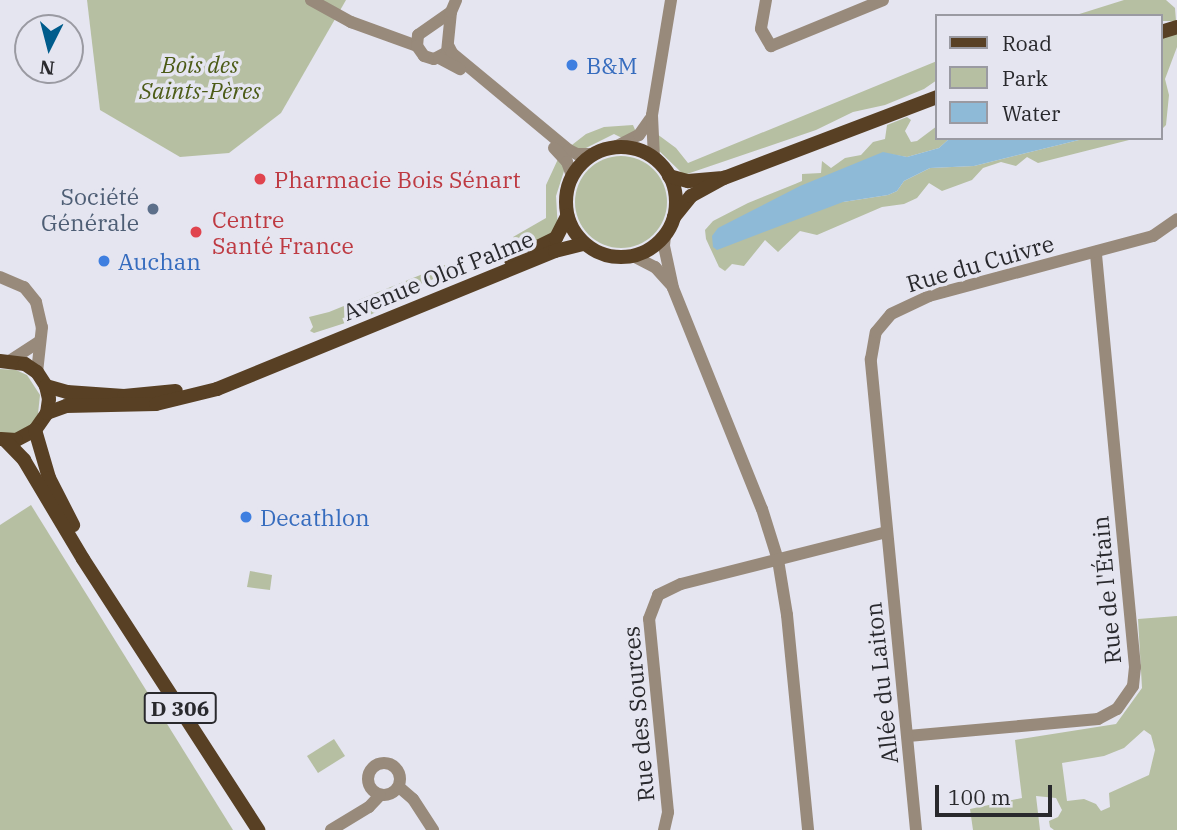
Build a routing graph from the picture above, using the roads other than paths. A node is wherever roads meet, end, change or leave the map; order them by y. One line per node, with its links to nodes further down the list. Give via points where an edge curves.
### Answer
1 (312, 0): 8 (street, via 351,22)
2 (671, 0): 11 (street)
3 (766, 0): 4 (street, via 761,29 771,47)
4 (883, 0)
5 (453, 6): 6 (street); 7 (street)
6 (432, 26): 7 (street); 8 (street, via 422,31)
7 (448, 40): 9 (street); 13 (street, via 452,53 569,150)
8 (417, 46): 9 (street, via 424,56)
9 (439, 58): 15 (street, via 457,66 563,156)
10 (936, 97): 17 (main road)
11 (652, 116): 12 (street, via 639,135); 14 (street)
12 (612, 148): 13 (main road); 14 (main road, via 634,149)
13 (595, 153): 15 (main road)
14 (654, 158): 16 (main road)
15 (572, 176): 18 (main road, via 566,191)
16 (669, 176): 17 (main road, via 688,181); 19 (main road, via 676,197)
17 (724, 178): 19 (main road, via 691,196)
18 (567, 216): 22 (main road); 28 (main road, Avenue Olof Palme, via 561,234 551,241)
19 (674, 218): 21 (main road)
20 (1177, 219): 23 (street, Rue du Cuivre, via 1153,236)
21 (665, 236): 24 (main road, via 651,249); 26 (street)
22 (584, 244): 24 (main road, via 607,256); 28 (main road, Avenue Olof Palme, via 555,251)
23 (1097, 251): 35 (street, Rue du Cuivre, via 929,296 898,309 881,324 872,359); 38 (street, Rue de l'Étain, via 1133,685 1117,709 1098,719)
24 (633, 256): 26 (street, via 655,267)
25 (0, 277): 27 (street, via 24,287 36,302 42,327)
26 (673, 288): 36 (street)
27 (39, 342): 29 (street); 30 (street)
28 (309, 347): 31 (main road, via 171,392 96,395); 32 (main road, via 190,397 137,406 66,406)
29 (6, 361): 30 (main road, via 25,364)
30 (37, 372): 31 (main road)
31 (46, 386): 32 (main road)
32 (47, 413): 33 (main road)
33 (36, 430): 34 (main road); 37 (main road, D 306, via 49,478)
34 (3, 440): 37 (main road, D 306, via 24,460)
35 (886, 532): 36 (street); 38 (street, Allée du Laiton)
36 (778, 560): 44 (street, Rue des Sources, via 670,587 653,603 649,620 668,812); 45 (street)
37 (103, 586): 41 (main road, D 306)
38 (908, 736): 46 (street, Allée du Laiton)
39 (399, 787): 40 (street); 40 (street, via 401,780 394,766 380,764 368,779 369,787); 43 (street, via 414,799)
40 (380, 796): 42 (street)
41 (257, 830)
42 (331, 830)
43 (433, 830)
44 (663, 830)
45 (808, 830)
46 (916, 830)

